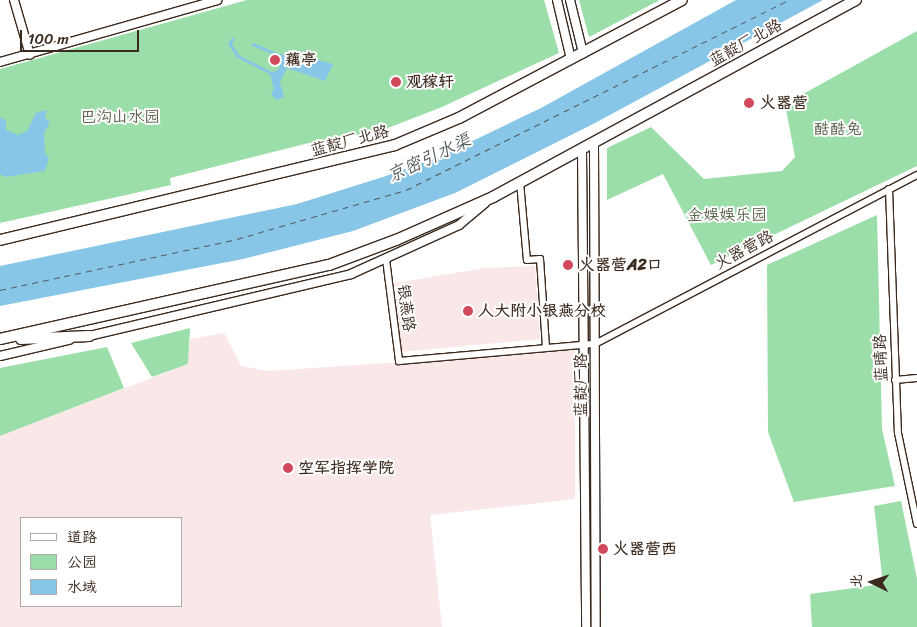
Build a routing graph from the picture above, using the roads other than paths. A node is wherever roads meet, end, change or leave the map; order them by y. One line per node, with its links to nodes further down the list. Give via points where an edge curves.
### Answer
1 (14, 0): 8 (street)
2 (216, 0): 8 (street)
3 (557, 0): 9 (street)
4 (570, 0): 7 (street)
5 (682, 0): 7 (highway, 蓝靛厂北路)
6 (856, 0): 11 (highway, 蓝靛厂北路)
7 (583, 52): 9 (highway, 蓝靛厂北路)
8 (30, 55): 10 (street)
9 (571, 59): 17 (highway, 蓝靛厂北路, via 459,118 396,145)
10 (0, 62)
11 (594, 143): 12 (highway, 蓝靛厂北路); 21 (street, 蓝靛厂路)
12 (582, 150): 14 (highway, 蓝靛厂北路); 22 (street, 蓝靛厂路)
13 (917, 175): 15 (street, 火器营路)
14 (520, 182): 16 (highway, 蓝靛厂北路); 23 (street, via 527,260 540,259)
15 (889, 189): 21 (street, 火器营路); 27 (street, 蓝晴路)
16 (492, 197): 18 (street, 蓝靛厂北路, via 459,225); 20 (highway, 蓝靛厂北路, via 396,240 329,265)
17 (0, 240)
18 (386, 259): 19 (street, 蓝靛厂北路, via 351,274 296,290); 25 (street, 银燕路)
19 (90, 336): 20 (highway); 24 (street, 蓝靛厂北路)
20 (0, 340)
21 (595, 344): 22 (street, 火器营路); 30 (street, 蓝靛厂路)
22 (583, 345): 23 (street, 火器营路); 29 (street, 蓝靛厂路)
23 (546, 348): 25 (street, 火器营路)
24 (0, 356)
25 (399, 361)
26 (917, 378): 27 (street)
27 (896, 380): 28 (street, 蓝晴路, via 898,433)
28 (917, 524)
29 (586, 627)
30 (596, 627)

